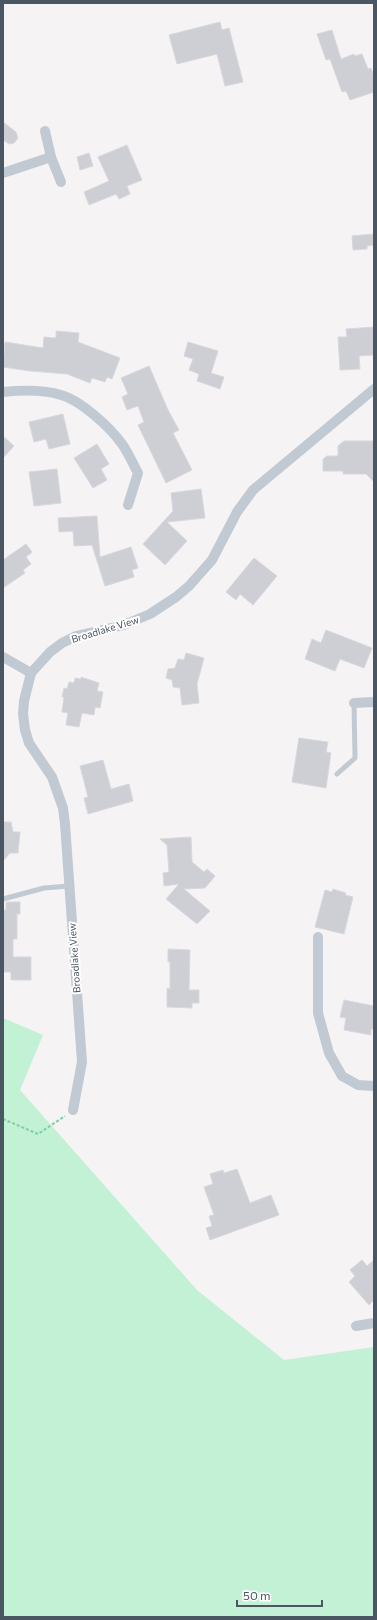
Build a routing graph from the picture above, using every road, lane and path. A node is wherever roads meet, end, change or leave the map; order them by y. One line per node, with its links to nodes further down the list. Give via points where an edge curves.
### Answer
1 (45, 131): 2 (street)
2 (50, 157): 3 (street); 4 (street)
3 (3, 173)
4 (61, 182)
5 (374, 389): 9 (street, Broadlake View, via 253,490 237,512 212,560 180,593 136,621 76,636 62,643)
6 (3, 392): 7 (street, via 42,391 61,395 72,400 106,426 122,444 138,473)
7 (128, 506)
8 (3, 657): 9 (street)
9 (31, 673): 13 (street, Broadlake View, via 23,714 29,743 52,777 61,802)
10 (374, 702): 11 (street)
11 (354, 703): 12 (lane, via 355,758)
12 (338, 774)
13 (69, 886): 14 (lane, via 44,888); 17 (street, Broadlake View, via 82,1062)
14 (3, 899)
15 (318, 936): 16 (street, via 318,1013 329,1053 342,1076 358,1085)
16 (374, 1086)
17 (73, 1110): 18 (path, via 38,1134)
18 (3, 1119)
19 (374, 1323): 20 (street)
20 (356, 1326)

